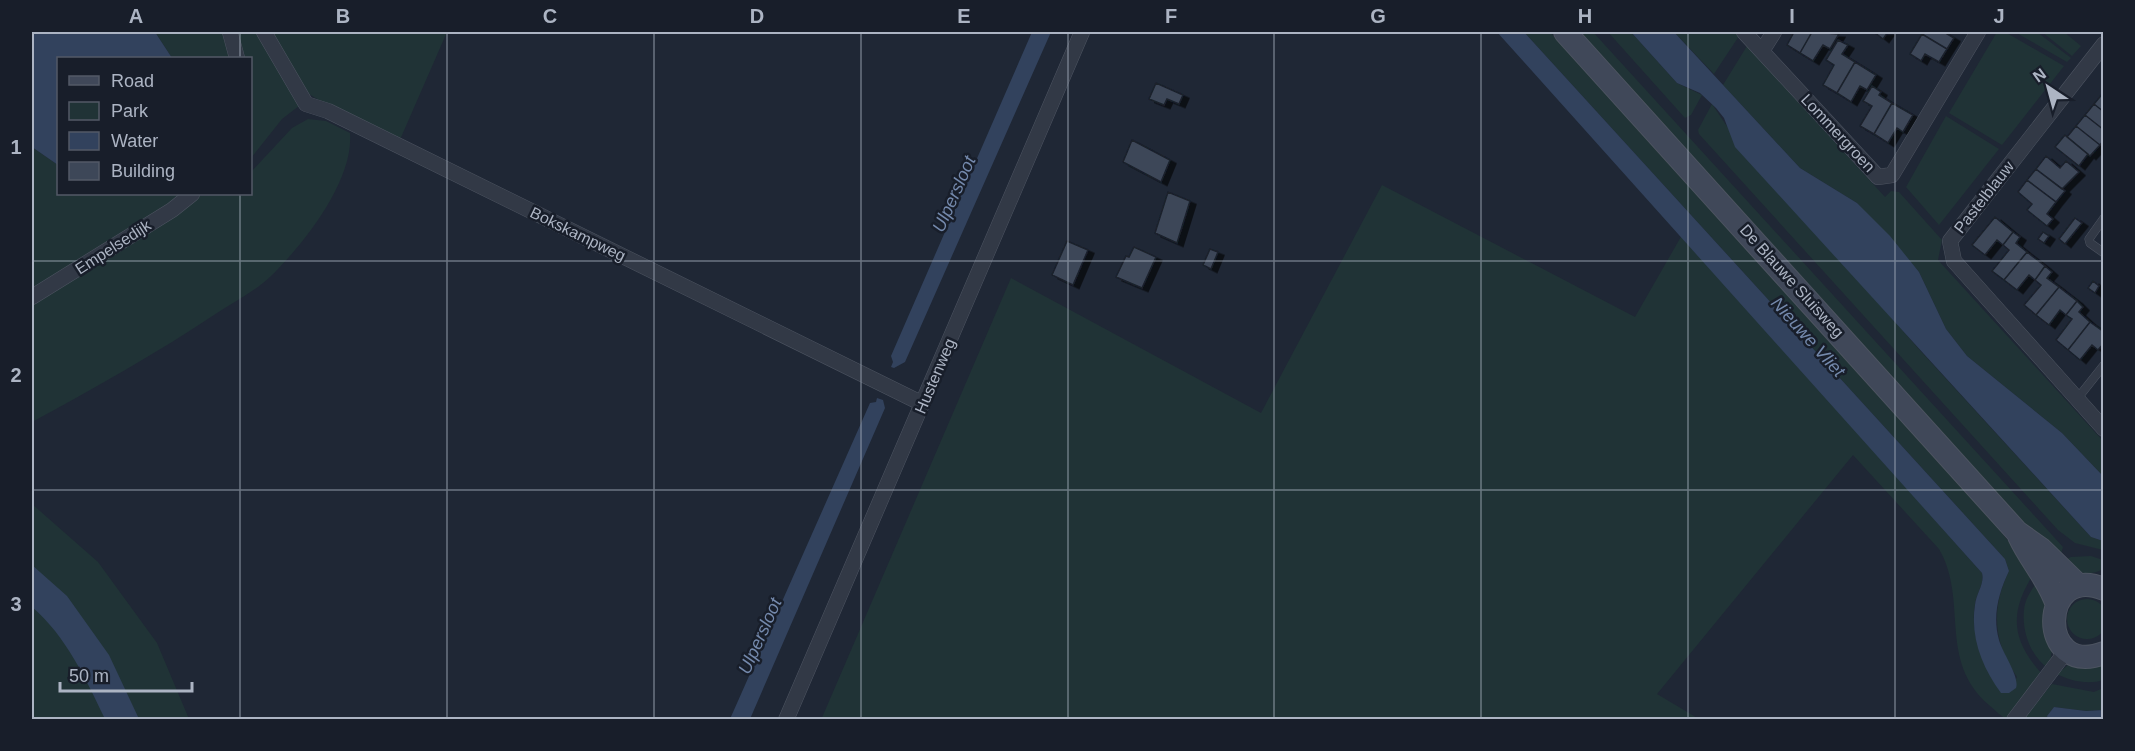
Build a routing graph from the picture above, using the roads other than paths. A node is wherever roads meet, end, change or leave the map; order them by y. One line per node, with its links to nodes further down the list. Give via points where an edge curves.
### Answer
1 (230, 32): 10 (street)
2 (264, 32): 17 (street, Bokskampweg, via 306,104 328,111)
3 (1082, 32): 17 (street, Hustenweg)
4 (1565, 32): 19 (main road, De Blauwe Sluisweg)
5 (1774, 32): 9 (street)
6 (1978, 32): 9 (street, Lommergroen, via 1892,175 1878,177)
7 (1746, 33): 9 (street, Lommergroen)
8 (2103, 44): 16 (street, Pastelblauw, via 1950,241 1954,261)
9 (1762, 51)
10 (237, 57)
11 (191, 195): 14 (street, Empelsedijk)
12 (2103, 218): 13 (lane, via 2089,239)
13 (2103, 253)
14 (32, 297)
15 (2103, 365): 16 (lane)
16 (2077, 399): 18 (street, Pastelblauw)
17 (923, 404): 25 (street, Hustenweg)
18 (2103, 429)
19 (2017, 532): 20 (main road, De Blauwe Sluisweg); 22 (main road, De Blauwe Sluisweg, via 2052,590)
20 (2079, 586): 21 (main road); 22 (main road)
21 (2103, 589)
22 (2056, 604): 23 (main road, via 2053,629)
23 (2067, 650): 24 (main road, via 2084,657); 26 (street)
24 (2103, 654)
25 (786, 720)
26 (2014, 720)

